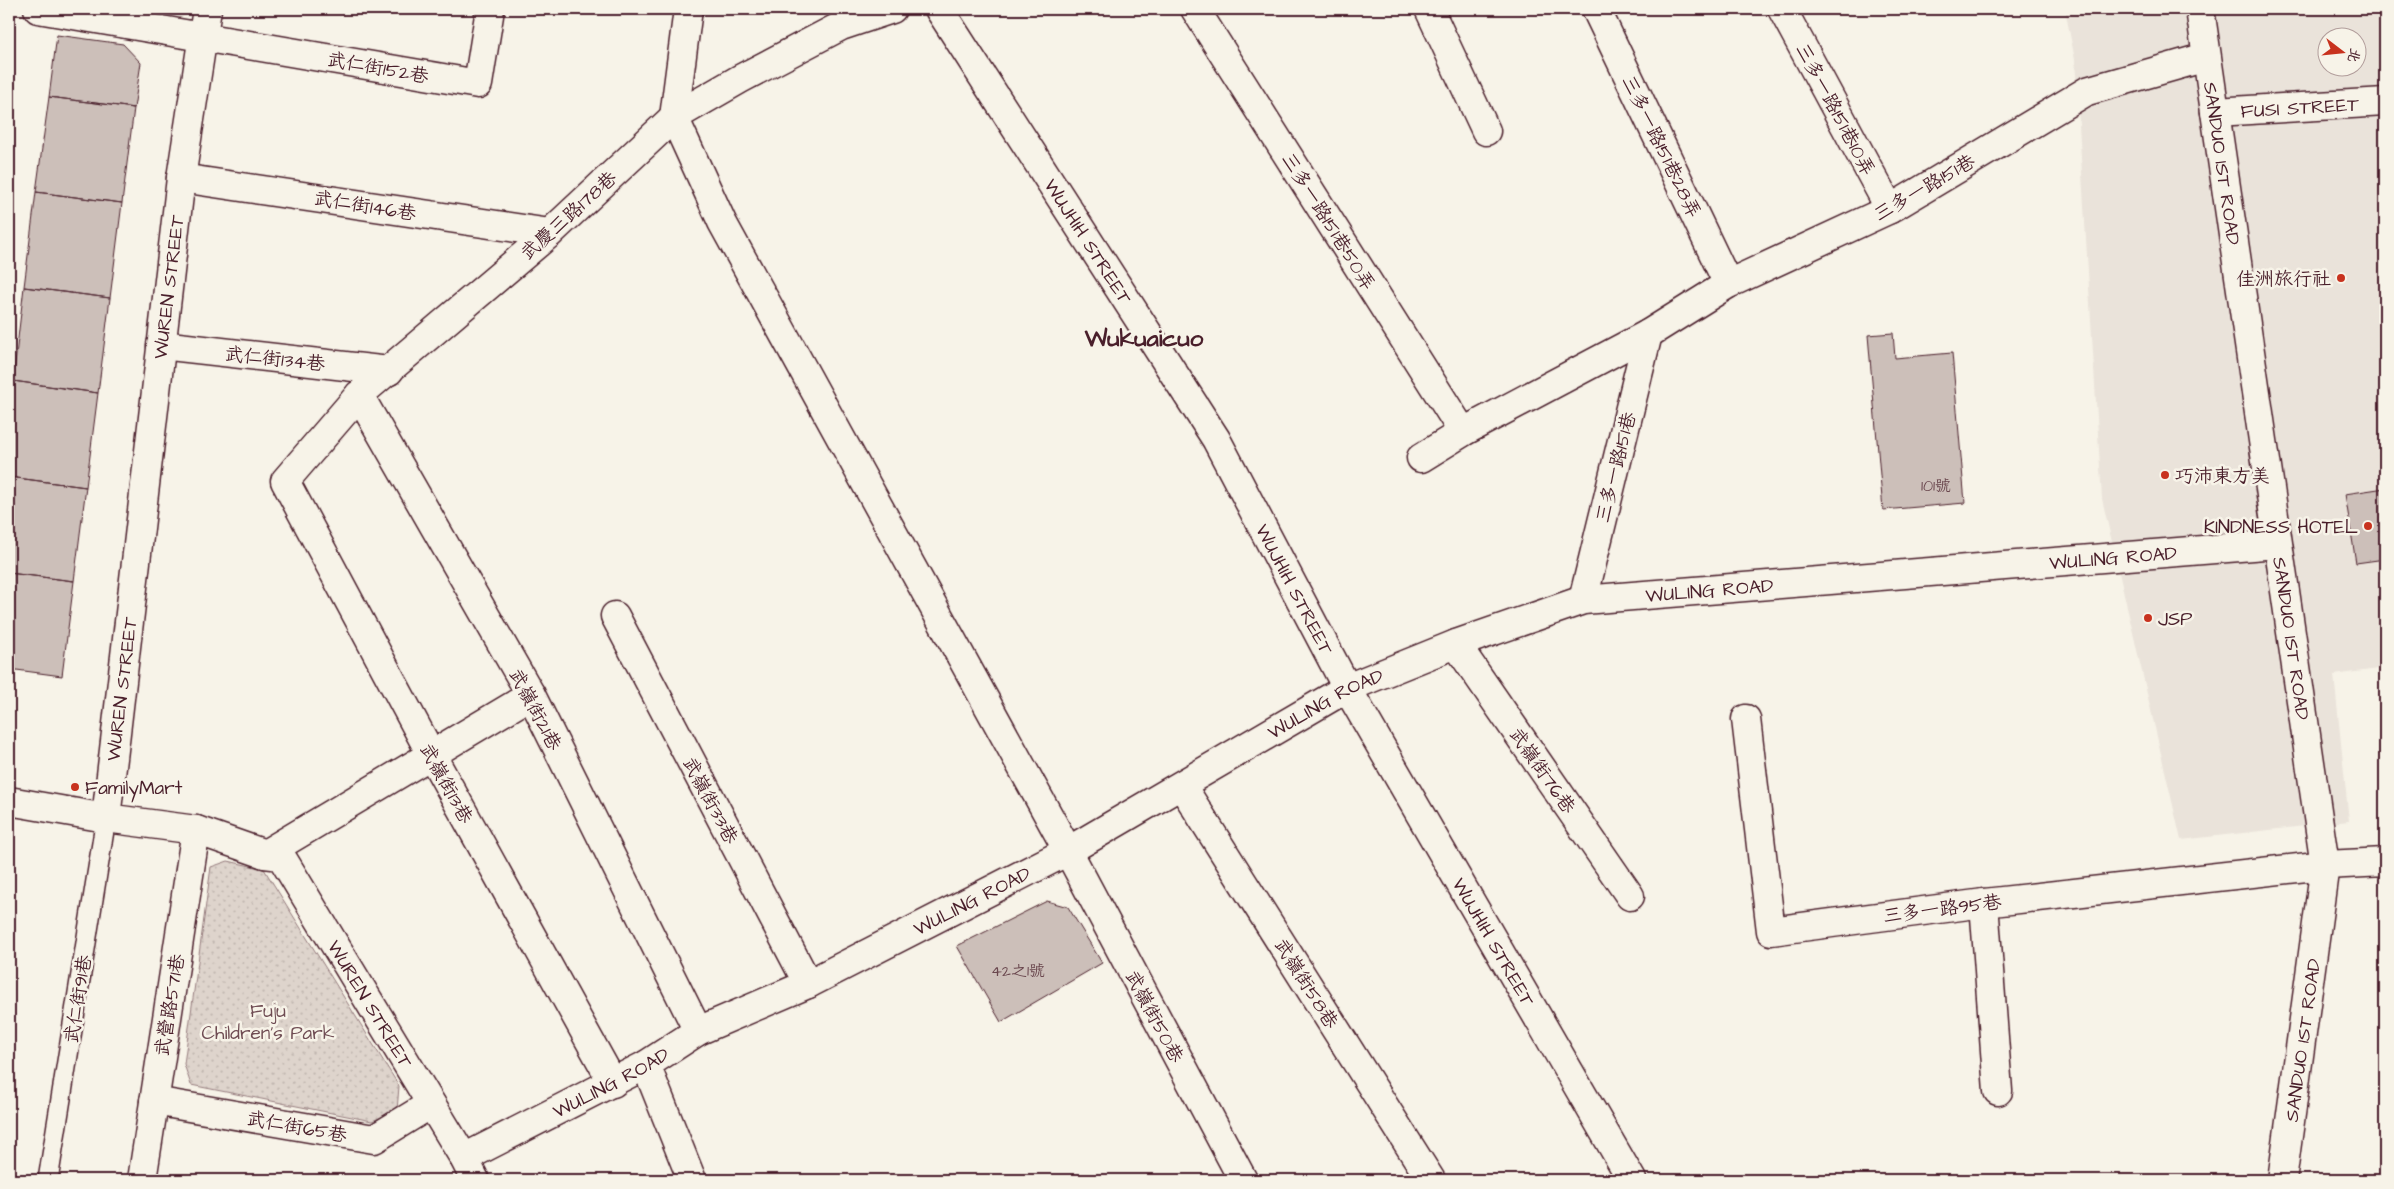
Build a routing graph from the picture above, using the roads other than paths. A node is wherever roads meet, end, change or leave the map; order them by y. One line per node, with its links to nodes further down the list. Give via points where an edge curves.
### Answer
1 (38, 9): 13 (street)
2 (207, 9): 13 (street, WUREN STREET)
3 (490, 9): 13 (street, 武仁街152巷, via 478,84)
4 (688, 9): 17 (street)
5 (892, 9): 12 (street, 武慶三路178巷)
6 (939, 9): 34 (street, WUJHIH STREET, via 1216,439)
7 (1195, 9): 27 (street, 三多一路151巷50弄)
8 (1429, 9): 18 (street)
9 (1596, 9): 22 (street, 三多一路151巷28弄)
10 (1782, 9): 20 (street, 三多一路151巷10弄)
11 (2200, 9): 14 (street, SANDUO 1ST ROAD)
12 (843, 18): 17 (street, 武慶三路178巷)
13 (204, 36): 19 (street, WUREN STREET)
14 (2206, 57): 16 (street, SANDUO 1ST ROAD); 20 (street, 三多一路151巷, via 2087,90)
15 (2385, 102): 16 (street, FUSI STREET)
16 (2215, 112): 30 (street, SANDUO 1ST ROAD)
17 (674, 117): 21 (street, 武慶三路178巷); 42 (street, 武嶺街50巷, via 722,222)
18 (1486, 131)
19 (181, 178): 21 (street, 武仁街146巷); 24 (street, WUREN STREET)
20 (1890, 209): 22 (street, 三多一路151巷)
21 (550, 233): 25 (street, 武慶三路178巷)
22 (1728, 284): 23 (street, 三多一路151巷)
23 (1648, 334): 27 (street, 三多一路151巷); 31 (street, 三多一路151巷)
24 (161, 345): 25 (street, 武仁街134巷); 40 (street, WUREN STREET)
25 (389, 371): 26 (street, 武慶三路178巷)
26 (359, 395): 29 (street, 武慶三路178巷); 35 (street, 武嶺街21巷)
27 (1463, 432): 28 (street, 三多一路151巷)
28 (1421, 458)
29 (285, 481): 37 (street, 武嶺街13巷)
30 (2277, 544): 31 (street, WULING ROAD); 45 (street, SANDUO 1ST ROAD)
31 (1583, 600): 33 (street, WULING ROAD)
32 (615, 616): 48 (street, 武嶺街33巷)
33 (1456, 644): 34 (street, WULING ROAD); 46 (street, 武嶺街76巷)
34 (1347, 688): 38 (street, WULING ROAD); 61 (street, WUJHIH STREET)
35 (530, 696): 37 (street); 49 (street, 武嶺街21巷)
36 (1746, 719): 47 (street, 三多一路95巷, via 1771,931)
37 (431, 754): 43 (street); 51 (street, 武嶺街13巷)
38 (1182, 786): 42 (street, WULING ROAD); 60 (street, 武嶺街58巷)
39 (9, 802): 40 (street)
40 (106, 818): 41 (street, WUREN STREET); 56 (lane, 武仁街91巷)
41 (196, 830): 43 (street, WUREN STREET); 53 (street, 武營路571巷)
42 (1068, 851): 48 (street, WULING ROAD); 59 (street, 武嶺街50巷)
43 (265, 854): 54 (street, WUREN STREET, via 281,856)
44 (2385, 862): 45 (street, 三多一路95巷)
45 (2324, 865): 47 (street, 三多一路95巷); 62 (street, SANDUO 1ST ROAD)
46 (1630, 896)
47 (1984, 903): 52 (street)
48 (808, 984): 49 (street, WULING ROAD)
49 (698, 1031): 50 (street, WULING ROAD)
50 (646, 1065): 51 (street, WULING ROAD); 58 (street)
51 (613, 1083): 55 (street, WULING ROAD)
52 (1998, 1091)
53 (154, 1101): 54 (street, 武仁街65巷, via 374,1139); 57 (street, 武營路571巷)
54 (431, 1104): 55 (street, WUREN STREET)
55 (470, 1169)
56 (48, 1180)
57 (142, 1180)
58 (692, 1180)
59 (1243, 1180)
60 (1431, 1180)
61 (1632, 1180)
62 (2282, 1180)

